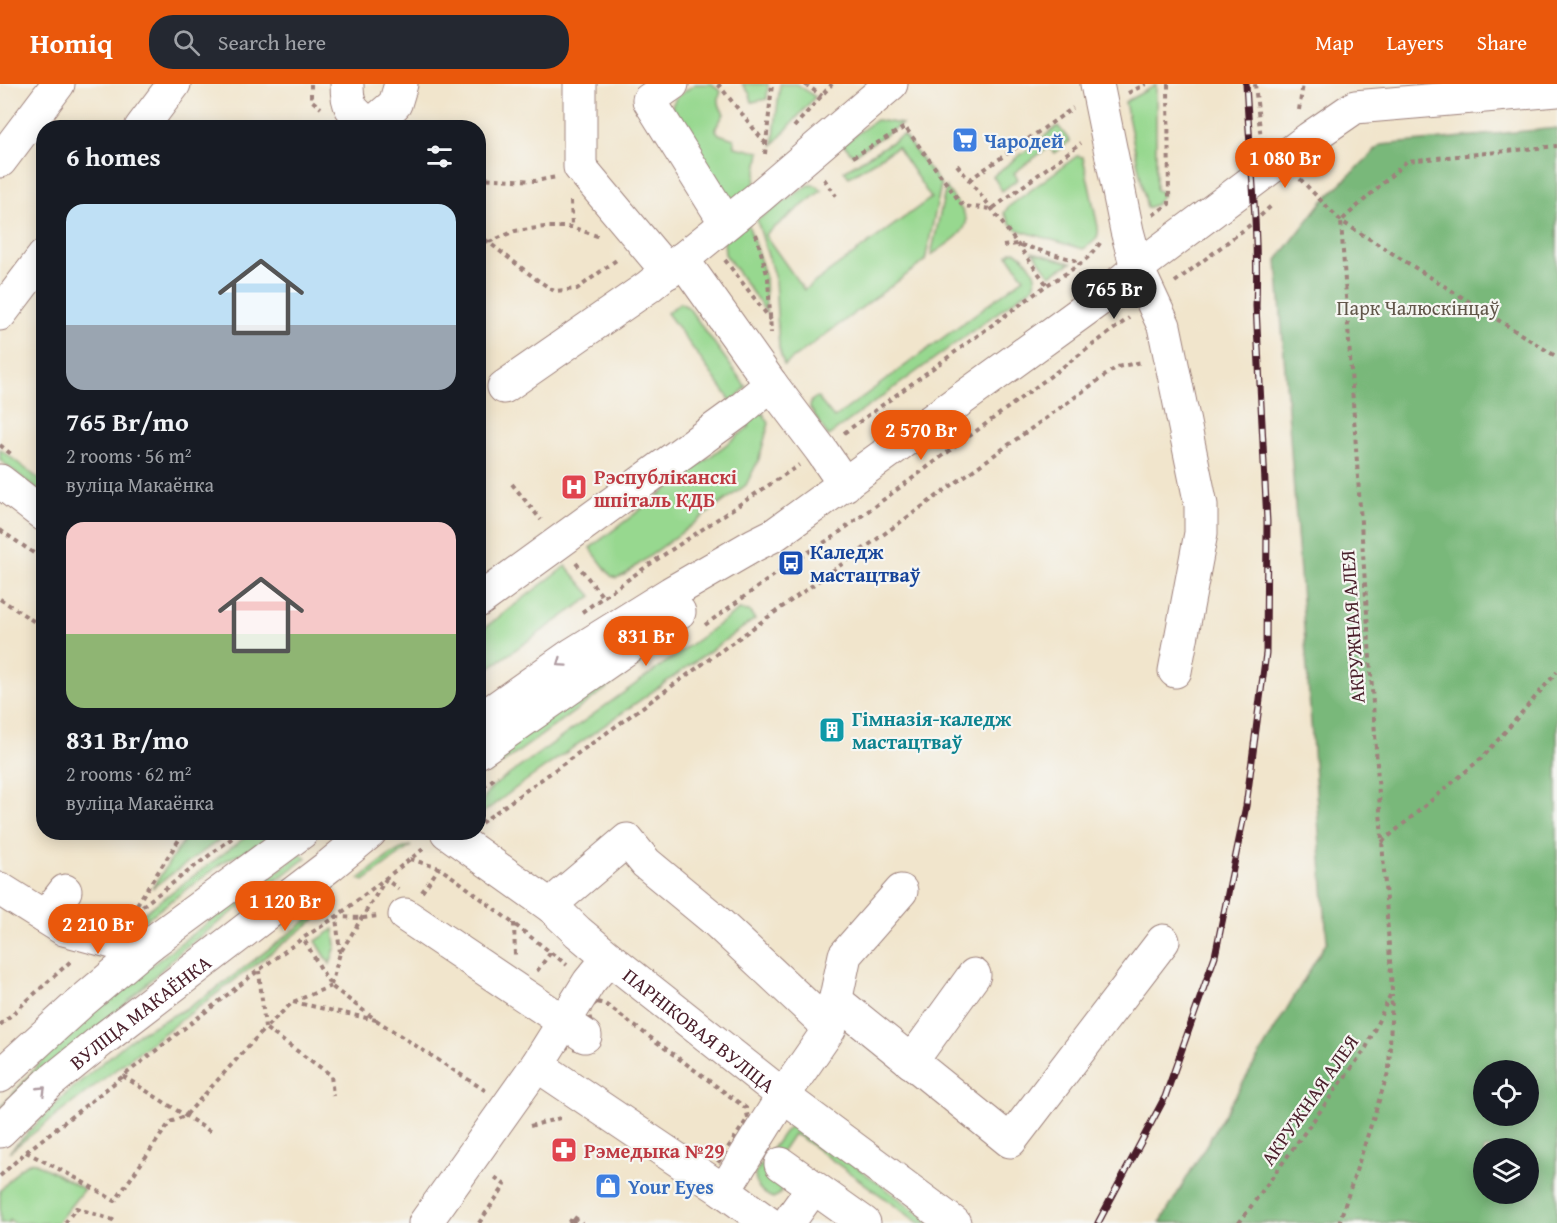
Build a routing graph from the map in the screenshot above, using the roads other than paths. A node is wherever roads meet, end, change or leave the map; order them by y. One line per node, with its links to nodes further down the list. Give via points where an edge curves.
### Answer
1 (58, 84): 14 (street)
2 (174, 84): 11 (street)
3 (347, 84): 12 (street, via 347,98 354,113)
4 (401, 84): 13 (street, via 395,104)
5 (580, 84): 16 (street, via 580,167)
6 (672, 84): 15 (street, via 649,100)
7 (891, 84): 15 (street, via 759,197)
8 (1557, 90): 10 (street)
9 (1101, 94): 18 (street)
10 (1354, 96): 18 (street, via 1310,138)
11 (147, 120)
12 (364, 120)
13 (377, 120)
14 (0, 161)
15 (723, 239): 16 (street)
16 (675, 266): 20 (street); 21 (street)
17 (36, 267): 19 (street)
18 (1137, 268): 23 (street); 27 (street, via 1164,326 1201,505 1201,533)
19 (0, 314)
20 (771, 384): 23 (street); 26 (street)
21 (504, 387)
22 (0, 481): 24 (street)
23 (845, 485): 25 (street)
24 (36, 509)
25 (754, 545): 28 (street, one-way to 28, via 573,654); 29 (street, via 681,611)
26 (486, 595)
27 (1175, 671)
28 (486, 715)
29 (486, 746)
30 (291, 840): 40 (street, ВУЛІЦА МАКАЁНКА)
31 (360, 840): 50 (street, ВУЛІЦА МАКАЁНКА, one-way to 31, via 49,1083 102,1040)
32 (435, 841): 37 (street, ПАРНІКОВАЯ ВУЛІЦА)
33 (0, 889): 38 (street)
34 (65, 891): 38 (street)
35 (901, 891): 44 (street, via 845,955)
36 (403, 904): 45 (street, via 486,971)
37 (552, 907): 41 (street, ПАРНІКОВАЯ ВУЛІЦА, via 578,932); 44 (street, via 627,840 646,863)
38 (54, 923): 40 (street, via 120,944); 43 (street, via 84,950 90,973)
39 (1163, 941): 46 (street, via 1010,1141)
40 (150, 944): 43 (street, ВУЛІЦА МАКАЁНКА)
41 (599, 970): 45 (street); 49 (street, ПАРНІКОВАЯ ВУЛІЦА)
42 (974, 975): 46 (street)
43 (79, 1004): 48 (street, ВУЛІЦА МАКАЁНКА)
44 (833, 1014): 46 (street); 49 (street)
45 (574, 1029): 47 (street)
46 (911, 1062)
47 (537, 1065): 53 (street); 54 (street, via 515,1117)
48 (0, 1076)
49 (783, 1095): 53 (street); 58 (street, ПАРНІКОВАЯ ВУЛІЦА)
50 (0, 1131)
51 (780, 1164): 52 (street)
52 (813, 1188): 56 (street); 57 (street)
53 (724, 1191): 55 (street)
54 (426, 1223)
55 (768, 1223)
56 (788, 1223)
57 (864, 1223)
58 (954, 1223)

